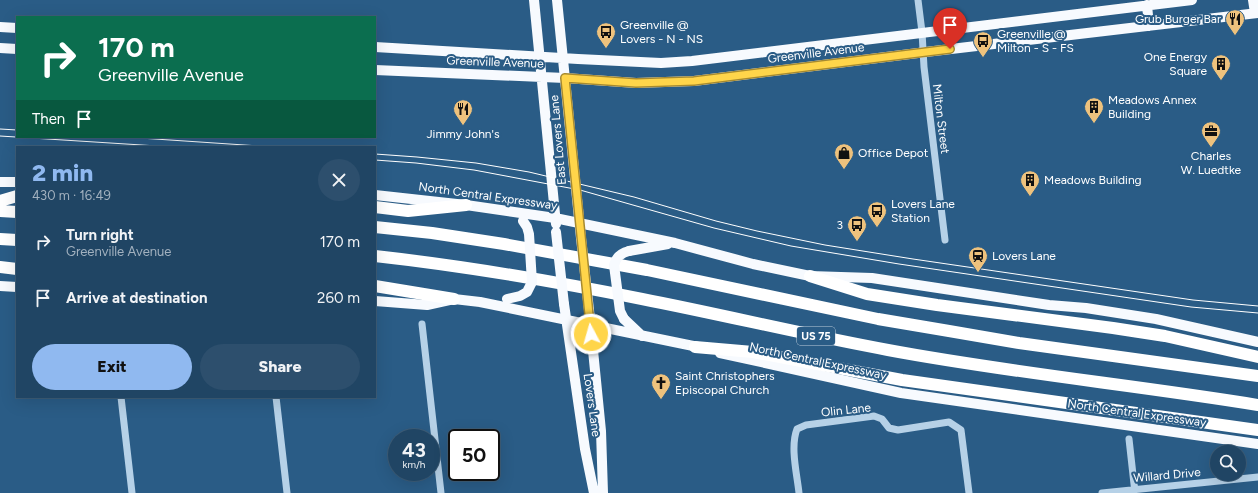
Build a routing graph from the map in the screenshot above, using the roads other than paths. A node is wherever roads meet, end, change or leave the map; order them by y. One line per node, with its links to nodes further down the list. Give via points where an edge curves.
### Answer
1 (534, 0): 16 (main road, East Lovers Lane)
2 (557, 0): 17 (main road, East Lovers Lane)
3 (918, 0): 11 (street, Milton Street)
4 (1192, 0): 6 (main road, Greenville Avenue)
5 (1253, 0): 7 (main road)
6 (1147, 5): 8 (main road); 11 (main road, Greenville Avenue)
7 (1256, 13): 8 (main road, Greenville Avenue)
8 (1150, 26): 15 (main road, Greenville Avenue)
9 (0, 27): 10 (main road)
10 (16, 28)
11 (922, 32): 15 (street, Milton Street); 17 (main road, Greenville Avenue, via 692,61 661,63)
12 (376, 47): 16 (main road, Greenville Avenue)
13 (0, 48): 14 (main road)
14 (16, 49)
15 (923, 52): 20 (main road, Greenville Avenue, via 694,81 636,83); 36 (street, Milton Street)
16 (540, 57): 17 (main road, Greenville Avenue); 19 (main road, East Lovers Lane)
17 (563, 59): 20 (main road, East Lovers Lane)
18 (376, 70): 19 (main road, Greenville Avenue)
19 (541, 77): 20 (main road, Greenville Avenue); 31 (main road, East Lovers Lane)
20 (565, 78): 32 (main road, East Lovers Lane)
21 (0, 182): 22 (main road)
22 (16, 182)
23 (376, 195): 26 (main road, North Central Expressway)
24 (16, 196): 25 (highway)
25 (0, 201)
26 (466, 205): 27 (highway, via 408,211); 29 (main road, North Central Expressway)
27 (376, 207)
28 (0, 211): 30 (highway)
29 (505, 211): 31 (main road, North Central Expressway); 47 (main road, bridge, via 523,221 527,227 532,282 527,292)
30 (16, 212)
31 (555, 218): 32 (main road, North Central Expressway); 48 (main road, East Lovers Lane, bridge)
32 (579, 224): 37 (main road, North Central Expressway); 50 (main road, East Lovers Lane, bridge)
33 (376, 227): 55 (highway, US 75, via 504,244 647,270 878,319 1003,340)
34 (0, 239): 35 (highway)
35 (16, 240)
36 (945, 240)
37 (676, 243): 41 (main road, North Central Expressway); 51 (main road, bridge, via 628,251 619,256 614,265 620,311 624,319)
38 (376, 256): 58 (highway, North Central Expressway / US 75, via 460,266 530,278 924,357)
39 (0, 267): 40 (highway)
40 (16, 269)
41 (810, 276): 52 (main road, North Central Expressway, via 872,278 1049,305 1086,308 1156,319); 54 (highway, via 867,294 1165,336)
42 (0, 286): 44 (main road)
43 (376, 286): 45 (highway)
44 (16, 287)
45 (454, 299): 46 (main road, North Central Expressway, via 427,305); 47 (main road, North Central Expressway)
46 (376, 301)
47 (493, 305): 48 (main road, North Central Expressway)
48 (566, 321): 50 (main road, North Central Expressway); 67 (main road, Lovers Lane)
49 (422, 324): 66 (street)
50 (590, 325): 51 (main road, North Central Expressway); 68 (main road, Lovers Lane, via 601,432)
51 (642, 336): 53 (main road, North Central Expressway)
52 (1258, 342)
53 (695, 346): 59 (highway, via 753,352 902,380); 61 (main road, North Central Expressway, via 746,360 901,393)
54 (1258, 357)
55 (1258, 376)
56 (121, 398): 64 (street)
57 (276, 398): 65 (street)
58 (1258, 405)
59 (1258, 430)
60 (1129, 439): 63 (street)
61 (1258, 444)
62 (1258, 477): 63 (street, Willard Drive)
63 (1135, 491): 71 (street, Willard Drive)
64 (132, 493)
65 (287, 493)
66 (442, 493)
67 (594, 493)
68 (603, 493)
69 (799, 493): 70 (street, Olin Lane, via 794,446 797,429 806,425 874,416 882,419 889,428 898,430 949,422 961,430)
70 (969, 493)
71 (1102, 493)

